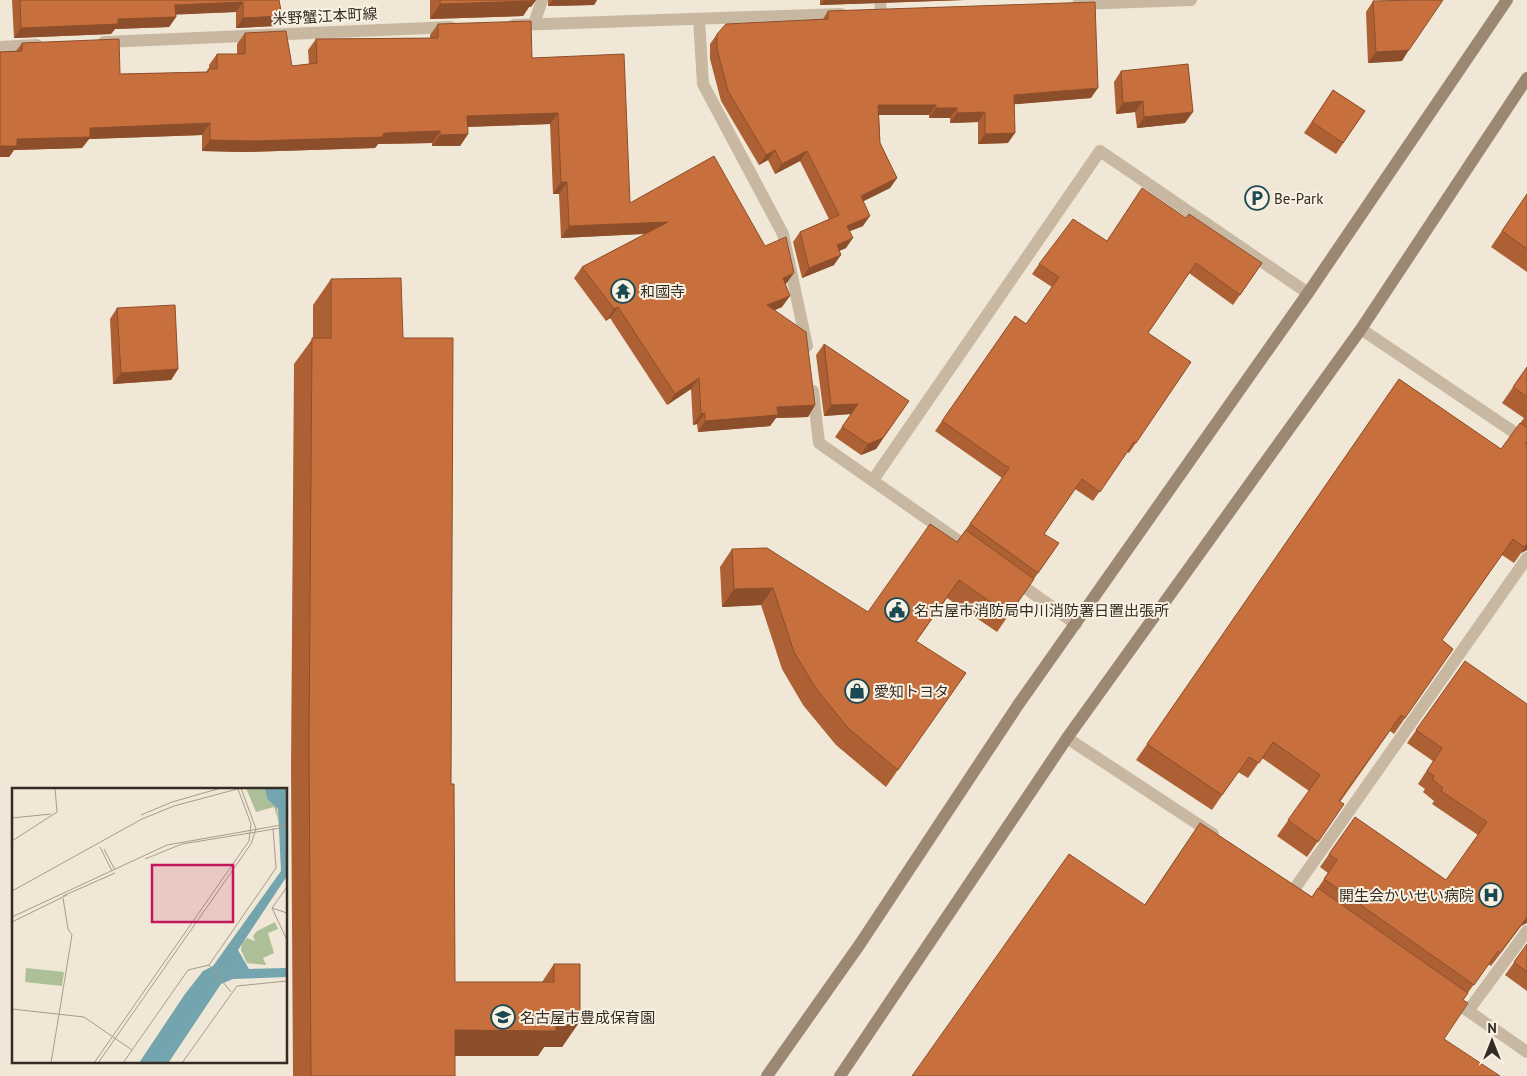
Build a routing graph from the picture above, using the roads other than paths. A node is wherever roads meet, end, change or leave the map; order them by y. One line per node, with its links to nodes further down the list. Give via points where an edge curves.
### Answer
1 (542, 0): 7 (street)
2 (1191, 0): 4 (street)
3 (1507, 0): 14 (street)
4 (1061, 5)
5 (853, 13): 6 (street)
6 (699, 19): 7 (street); 16 (street, via 703,84 783,234 805,328)
7 (534, 24): 8 (street)
8 (506, 25)
9 (468, 26): 10 (street, 米野蟹江本町線)
10 (87, 43)
11 (47, 44): 12 (street)
12 (0, 47)
13 (1527, 78): 15 (street)
14 (1308, 293): 19 (street, via 1100,151); 23 (street)
15 (1361, 329): 18 (street); 24 (street)
16 (808, 356)
17 (811, 376): 19 (street, via 819,443)
18 (1527, 441)
19 (873, 480): 21 (street)
20 (1527, 558): 26 (street)
21 (984, 559)
22 (1000, 570): 23 (street)
23 (1076, 624): 31 (street)
24 (1067, 738): 25 (street); 32 (street)
25 (1224, 841)
26 (1295, 888)
27 (1527, 931): 29 (street)
28 (1444, 994): 29 (street)
29 (1468, 1011): 30 (street)
30 (1527, 1052)
31 (767, 1076)
32 (840, 1076)

